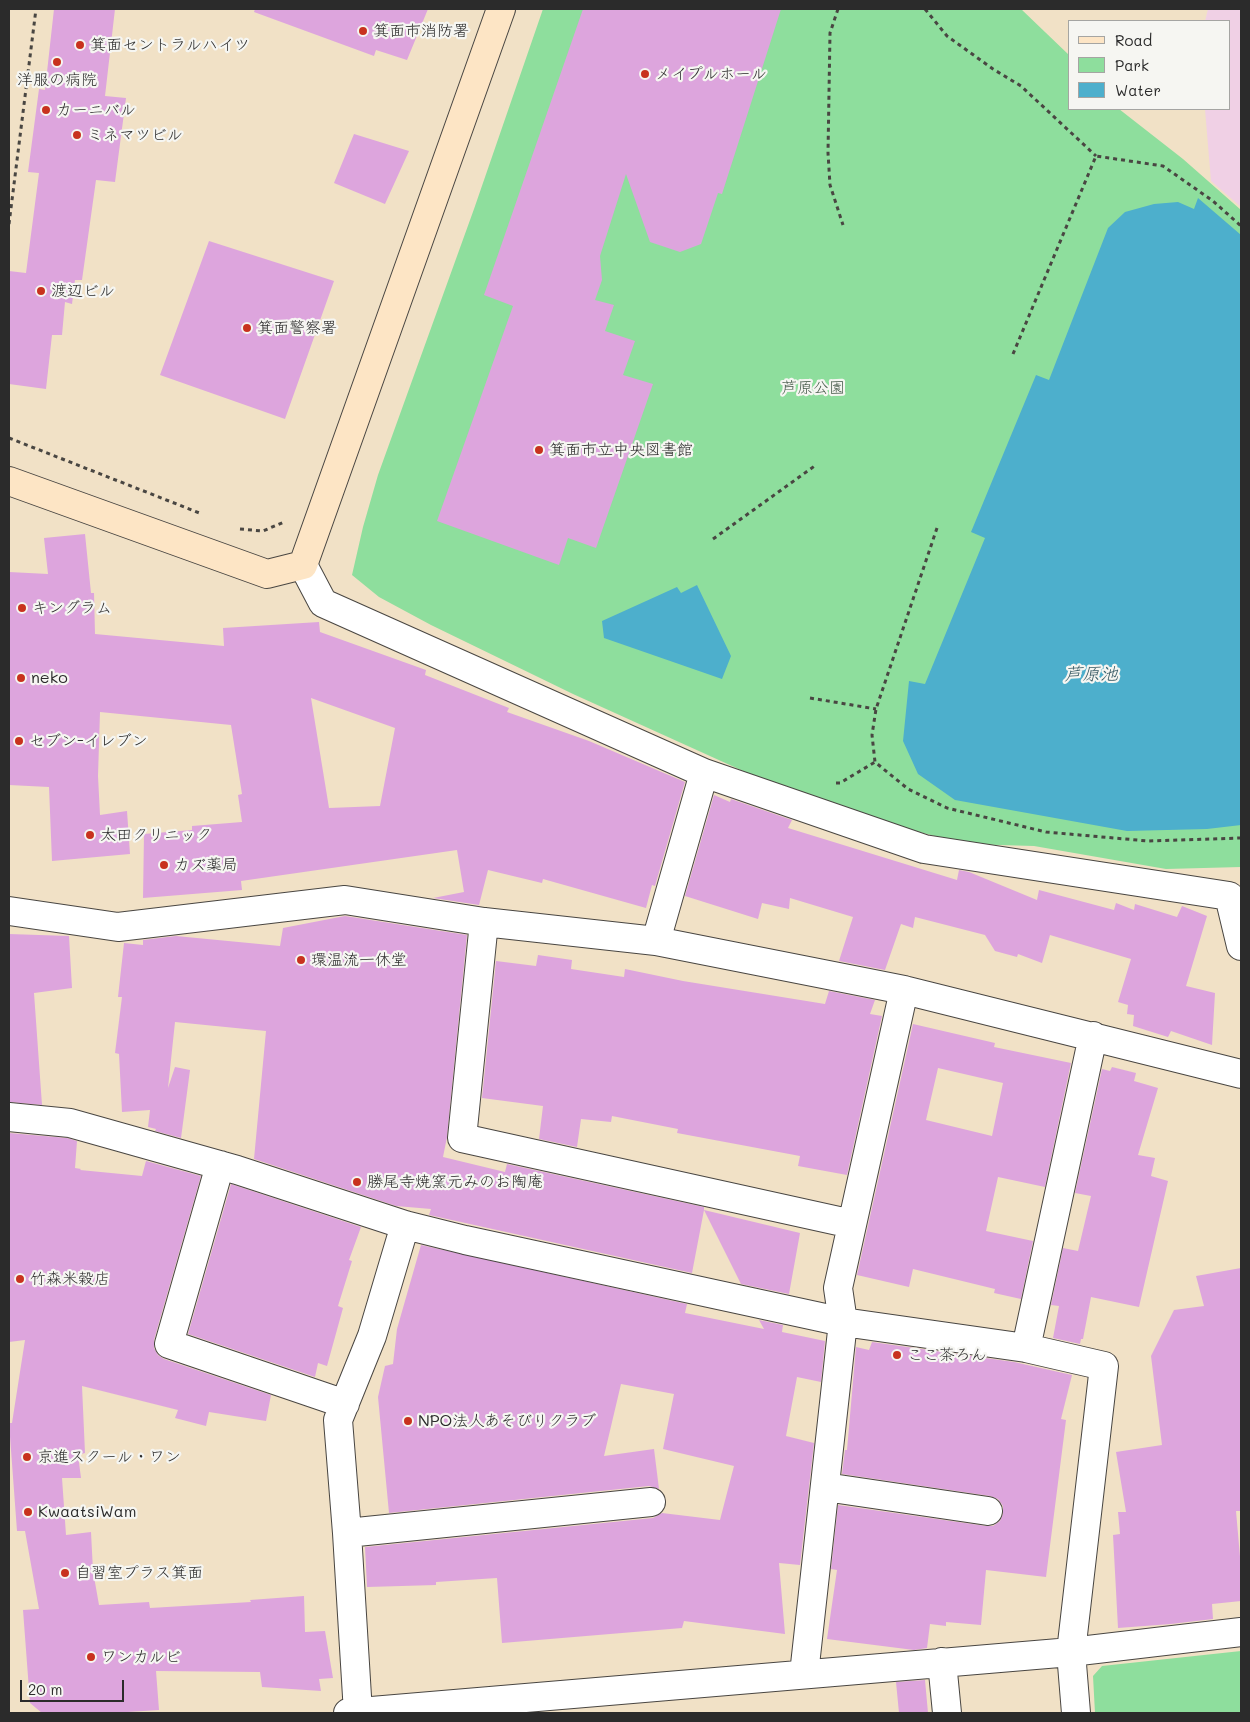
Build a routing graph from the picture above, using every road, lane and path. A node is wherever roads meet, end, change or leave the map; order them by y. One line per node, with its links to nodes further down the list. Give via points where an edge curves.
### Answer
1 (36, 9): 6 (path)
2 (501, 9): 18 (street)
3 (838, 9): 7 (path, via 830,33 828,153 830,185)
4 (925, 9): 5 (path, via 946,36 1021,86)
5 (1096, 156): 8 (path, via 1163,166 1213,201); 9 (path)
6 (9, 224)
7 (843, 225)
8 (1241, 226)
9 (1013, 354)
10 (9, 438): 13 (path)
11 (816, 465): 17 (path)
12 (9, 481): 18 (street, via 268,574)
13 (211, 518)
14 (288, 520): 15 (path, via 263,531)
15 (239, 528)
16 (937, 528): 20 (path)
17 (713, 538)
18 (303, 565): 21 (street, via 323,603)
19 (810, 698): 20 (path)
20 (876, 709): 22 (path, via 872,734 875,762 908,789 947,808 1046,832 1148,841)
21 (704, 773): 25 (street); 26 (street, via 924,849 1229,896)
22 (1241, 838)
23 (9, 911): 24 (street, via 118,927 345,900)
24 (484, 922): 25 (street); 32 (street, via 462,1138)
25 (656, 941): 27 (street)
26 (1241, 946)
27 (904, 990): 28 (street); 32 (street)
28 (1093, 1036): 29 (street); 35 (street)
29 (1241, 1073)
30 (9, 1117): 31 (street, via 70,1123)
31 (220, 1165): 33 (street); 36 (street, via 169,1344)
32 (852, 1224): 34 (street, via 838,1288)
33 (404, 1225): 34 (street); 36 (street, via 372,1336)
34 (843, 1322): 35 (street); 37 (street)
35 (1026, 1348): 42 (street, via 1104,1366)
36 (345, 1404): 40 (street, via 338,1420)
37 (825, 1486): 39 (street); 44 (street)
38 (651, 1502): 40 (street)
39 (988, 1511)
40 (347, 1533): 45 (street)
41 (1241, 1632): 42 (street)
42 (1071, 1652): 43 (street); 47 (street)
43 (942, 1662): 44 (street); 46 (street)
44 (804, 1674): 45 (street)
45 (354, 1713)
46 (947, 1713)
47 (1076, 1713)

